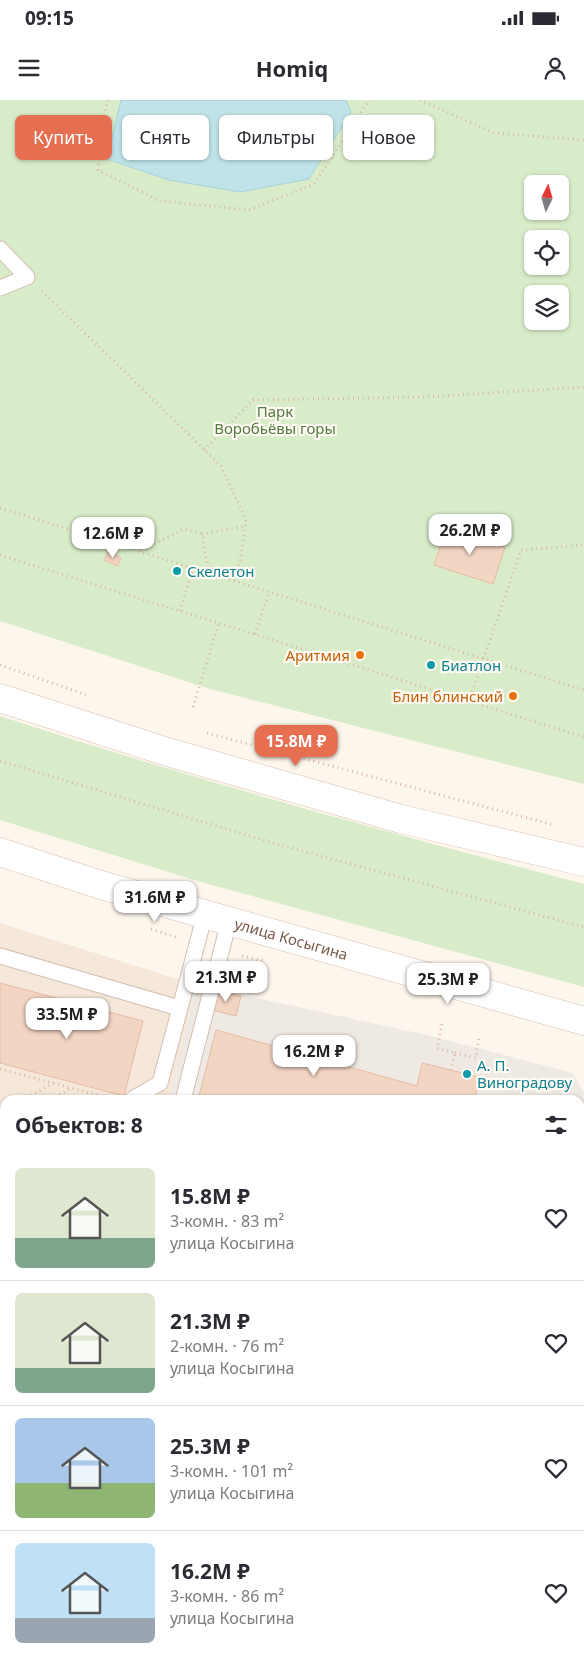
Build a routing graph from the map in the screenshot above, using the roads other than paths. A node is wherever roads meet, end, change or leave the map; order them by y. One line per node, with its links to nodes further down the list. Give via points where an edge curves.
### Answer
1 (0, 249): 2 (lane, via 27,276)
2 (0, 288)
3 (0, 698): 5 (main road, via 171,753 401,819)
4 (0, 852): 6 (main road, улица Косыгина)
5 (584, 862)
6 (217, 918): 8 (lane); 9 (main road, улица Косыгина); 11 (lane)
7 (0, 956): 8 (lane)
8 (179, 1008): 10 (lane, via 160,1083)
9 (584, 1021)
10 (140, 1095)
11 (184, 1095)

